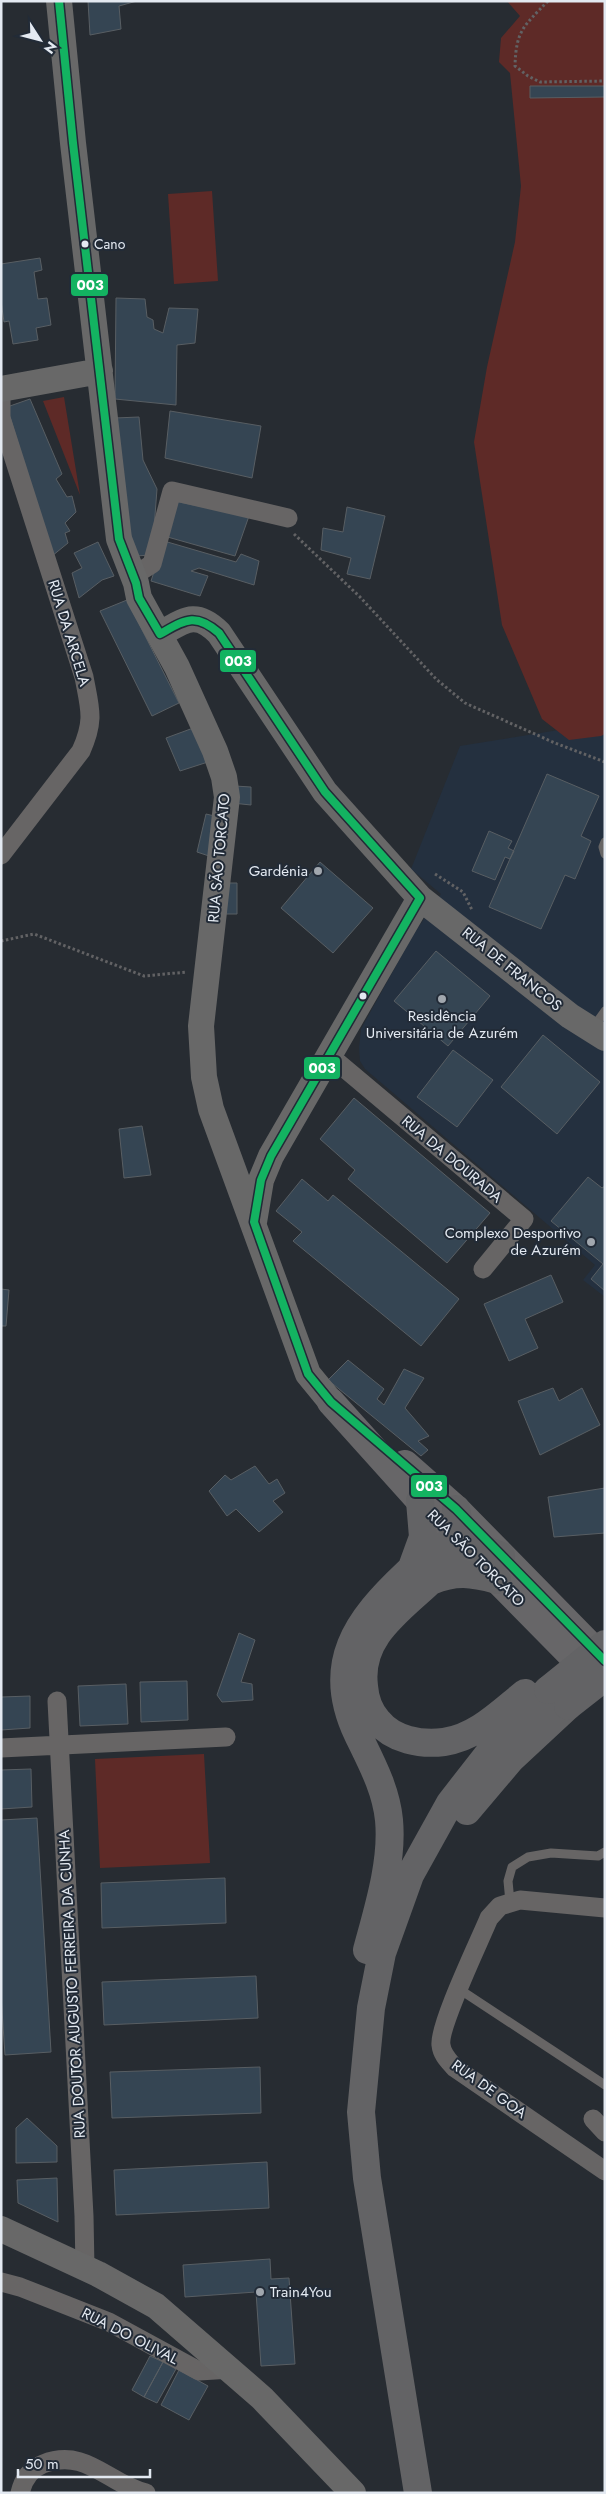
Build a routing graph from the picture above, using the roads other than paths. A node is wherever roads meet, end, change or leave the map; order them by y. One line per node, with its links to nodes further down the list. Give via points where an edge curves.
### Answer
1 (59, 1): 2 (street, RUA SÃO TORCATO)
2 (100, 371): 3 (street); 5 (street, RUA SÃO TORCATO, via 119,539)
3 (2, 388): 10 (street, RUA DA ARCELA, via 1,418 84,677 92,715 81,751)
4 (283, 517): 5 (street, via 172,491 152,564)
5 (134, 579): 6 (street, RUA SÃO TORCATO, via 163,607); 7 (street, RUA SÃO TORCATO, via 139,598)
6 (184, 619): 7 (street); 11 (street, RUA DE FRANCOS, via 201,620 219,633 325,792)
7 (160, 634): 14 (street, RUA SÃO TORCATO, via 224,777 226,797 201,1026 201,1052 211,1109)
8 (605, 842): 9 (lane, via 602,847)
9 (605, 854)
10 (1, 855)
11 (420, 898): 12 (street, RUA DE FRANCOS); 13 (street)
12 (600, 1026)
13 (330, 1056): 15 (street); 17 (street, RUA DA DOURADA, via 524,1219)
14 (227, 1148): 15 (street, via 240,1157); 16 (street, RUA SÃO TORCATO)
15 (271, 1156): 16 (street, via 261,1180)
16 (254, 1222): 18 (street, RUA SÃO TORCATO, via 308,1374)
17 (483, 1270)
18 (331, 1402): 19 (main road, RUA SÃO TORCATO); 20 (main road, RUA SÃO TORCATO)
19 (420, 1501): 21 (main road, RUA SÃO TORCATO); 23 (highway, via 423,1537)
20 (456, 1509): 21 (highway); 22 (main road, RUA SÃO TORCATO)
21 (460, 1541): 22 (highway, via 474,1544); 23 (highway, via 444,1544)
22 (499, 1568): 23 (highway); 25 (main road, RUA SÃO TORCATO); 27 (main road, RUA SÃO TORCATO)
23 (421, 1576): 28 (highway, via 368,1651 364,1666 364,1693 379,1723 411,1741 455,1740 486,1724 527,1692); 39 (highway, via 384,1594 363,1620 349,1645 345,1668 347,1703 380,1781 389,1820 386,1865 360,1982 350,2064 349,2094)
24 (605, 1644): 28 (highway, bridge)
25 (605, 1661)
26 (605, 1677): 28 (highway, bridge)
27 (605, 1688)
28 (558, 1698): 39 (highway, via 496,1744 450,1803 410,1875 382,1953 371,2008 361,2112); 48 (highway, via 465,1813 425,1880 387,2006 381,2049 382,2154)
29 (57, 1701): 31 (street, RUA DOUTOR AUGUSTO FERREIRA DA CUNHA)
30 (226, 1737): 31 (street)
31 (59, 1745): 32 (street); 41 (street, RUA DOUTOR AUGUSTO FERREIRA DA CUNHA)
32 (1, 1748)
33 (605, 1852): 34 (lane, via 598,1856 551,1853 528,1857 512,1867 508,1881)
34 (510, 1902): 35 (street, via 520,1900); 36 (street, RUA DE GOA, via 500,1906 489,1918)
35 (605, 1908)
36 (459, 1989): 37 (lane); 38 (street, RUA DE GOA, via 440,2044 445,2057 455,2068)
37 (605, 2085)
38 (605, 2171)
39 (367, 2178): 47 (highway)
40 (1, 2229): 41 (street)
41 (85, 2268): 43 (street, via 156,2306)
42 (1, 2282): 43 (street, RUA DO OLIVAL, via 109,2322 199,2371)
43 (231, 2369): 46 (street)
44 (20, 2493): 45 (street, via 23,2482 36,2467 55,2459 70,2458)
45 (146, 2493)
46 (353, 2493)
47 (418, 2493)
48 (436, 2493)

